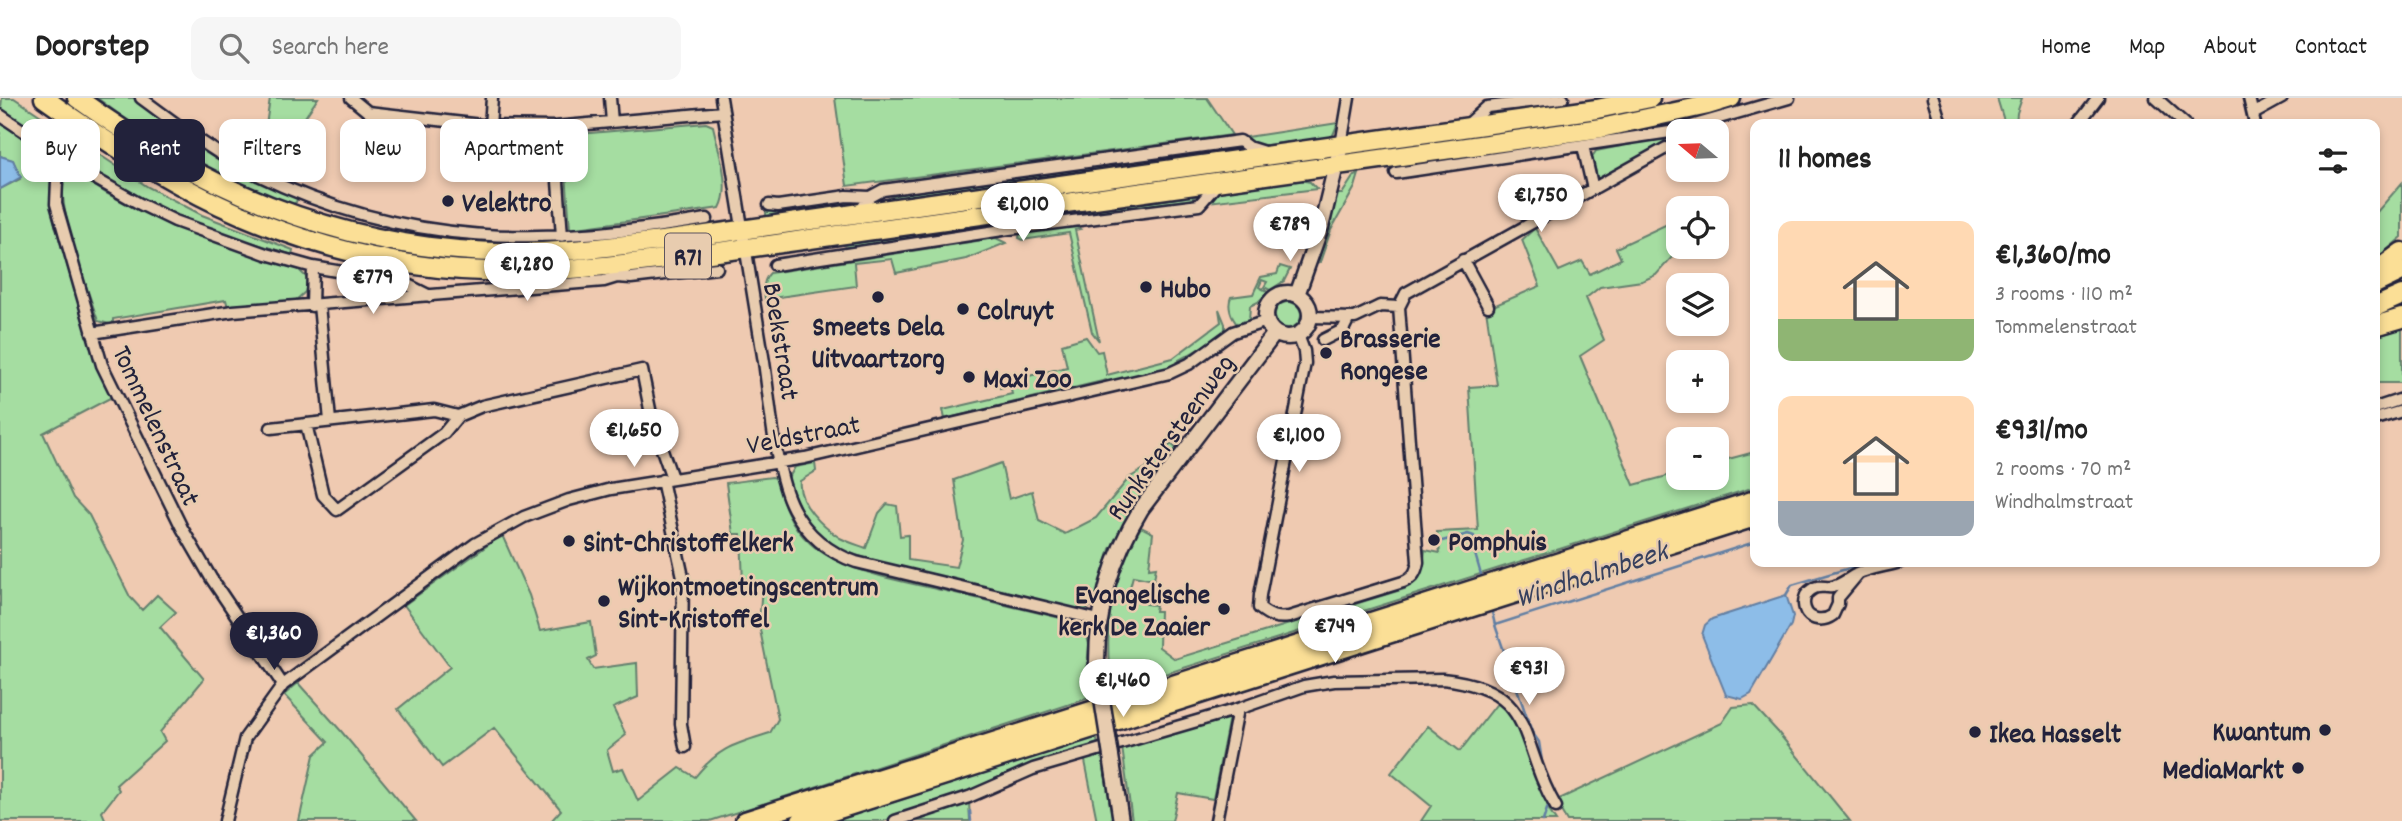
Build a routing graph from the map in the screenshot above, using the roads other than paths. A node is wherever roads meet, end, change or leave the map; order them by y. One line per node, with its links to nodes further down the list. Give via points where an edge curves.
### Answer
1 (44, 98): 56 (highway, R71, via 131,158 195,194 317,244 420,266 494,271)
2 (77, 98): 51 (highway, R71, via 133,137 229,190 299,219 358,234 424,247 497,252)
3 (141, 98): 49 (street, via 255,173 324,202 439,232)
4 (351, 98): 25 (street, via 369,112)
5 (492, 98): 20 (street)
6 (610, 98): 26 (street)
7 (721, 98): 18 (street, Boekstraat)
8 (1349, 98): 30 (street)
9 (1563, 98): 28 (street, via 1487,107)
10 (1650, 98): 28 (highway, R71)
11 (1731, 98): 34 (highway, R71, via 1601,128)
12 (1790, 98): 31 (street, via 1670,132)
13 (1933, 98): 21 (street)
14 (2098, 98): 22 (street)
15 (2156, 98): 23 (street)
16 (2249, 98): 24 (street)
17 (2282, 98): 24 (street)
18 (723, 112): 26 (street); 48 (street, Boekstraat)
19 (0, 115): 29 (street)
20 (491, 119)
21 (1939, 119)
22 (2082, 119)
23 (2179, 119)
24 (2254, 119)
25 (440, 120)
26 (612, 122): 27 (street)
27 (588, 124)
28 (1464, 128): 30 (highway, R71)
29 (21, 129)
30 (1341, 145): 33 (highway, R71); 36 (street)
31 (1583, 146): 35 (street); 42 (street)
32 (1666, 148): 42 (street)
33 (1270, 155): 43 (street, via 1240,141 883,190); 45 (highway, R71)
34 (1411, 155): 35 (street); 36 (highway, R71)
35 (1451, 164): 37 (street)
36 (1337, 165): 41 (highway, R71); 64 (street)
37 (1396, 173)
38 (100, 180): 58 (street, via 175,221)
39 (57, 182): 76 (street, Tommelenstraat, via 56,204)
40 (558, 182): 49 (street)
41 (1219, 182): 50 (highway, R71); 54 (street, via 1199,205)
42 (1593, 189): 55 (street)
43 (870, 197): 44 (street); 45 (street)
44 (769, 205)
45 (858, 214): 48 (highway, R71)
46 (707, 219): 47 (street)
47 (652, 228): 49 (street); 51 (street)
48 (743, 230): 51 (highway, R71); 52 (street, Boekstraat)
49 (562, 236)
50 (814, 238): 52 (highway, R71); 54 (street)
51 (670, 240)
52 (746, 250): 56 (highway, R71); 87 (street, Boekstraat)
53 (2402, 252): 60 (highway)
54 (844, 254): 57 (street)
55 (1463, 260): 69 (street); 70 (street, via 1411,289)
56 (631, 263): 62 (street)
57 (775, 265)
58 (313, 267): 66 (street, via 401,282); 67 (street)
59 (717, 268): 62 (street)
60 (2380, 268)
61 (2402, 271): 63 (highway)
62 (617, 276): 66 (street, via 604,281)
63 (2380, 282)
64 (1297, 295): 71 (street, via 1307,304); 75 (street, via 1275,297 1267,311)
65 (2402, 295): 68 (highway)
66 (430, 296): 67 (street)
67 (316, 305): 76 (street, via 202,314); 84 (street)
68 (2380, 305)
69 (1488, 306)
70 (1399, 307): 72 (street, via 1380,306); 77 (street, via 1418,562 1413,578 1279,618 1259,608 1259,595 1306,363)
71 (1310, 317): 72 (street); 77 (street)
72 (1349, 318): 78 (street, via 1343,330)
73 (2402, 318): 74 (highway)
74 (2380, 325)
75 (1271, 327): 77 (street, via 1286,337); 87 (street, Veldstraat, via 1233,332 1189,365 1170,373); 95 (street, Runkstersteenweg, via 1141,509 1114,560)
76 (92, 333): 96 (street, Tommelenstraat, via 102,365 182,528)
77 (1298, 335)
78 (1323, 340)
79 (2402, 399): 80 (street)
80 (2380, 406)
81 (2402, 411): 83 (street)
82 (458, 415): 84 (street, via 435,410); 85 (street, via 444,433 337,510 323,495); 88 (street, via 642,370)
83 (2380, 418)
84 (330, 421): 85 (street)
85 (306, 424): 86 (street)
86 (271, 428)
87 (780, 462): 88 (street, Veldstraat); 95 (street, Boekstraat, via 789,499 801,522 845,558)
88 (667, 479): 96 (street, Veldstraat, via 569,500 494,533); 98 (street, via 683,577 681,723)
89 (1750, 502): 101 (highway)
90 (1750, 519): 102 (highway)
91 (1882, 567): 92 (street)
92 (1858, 574): 93 (street); 94 (street)
93 (1829, 588): 94 (street); 94 (street, via 1818,586 1808,591 1804,601 1807,612 1816,620 1829,618 1837,610)
94 (1838, 598)
95 (1099, 621): 104 (street, Runkstersteenweg, bridge, via 1097,668)
96 (283, 685): 100 (street, Veldstraat, via 246,738)
97 (1238, 709): 99 (street, via 1286,691 1334,681 1442,679 1479,686 1495,692 1514,712); 103 (street, via 1033,769 970,797); 105 (street)
98 (685, 747)
99 (1556, 807)
100 (225, 821)
101 (744, 821)
102 (801, 821)
103 (895, 821)
104 (1121, 821)
105 (1216, 821)

